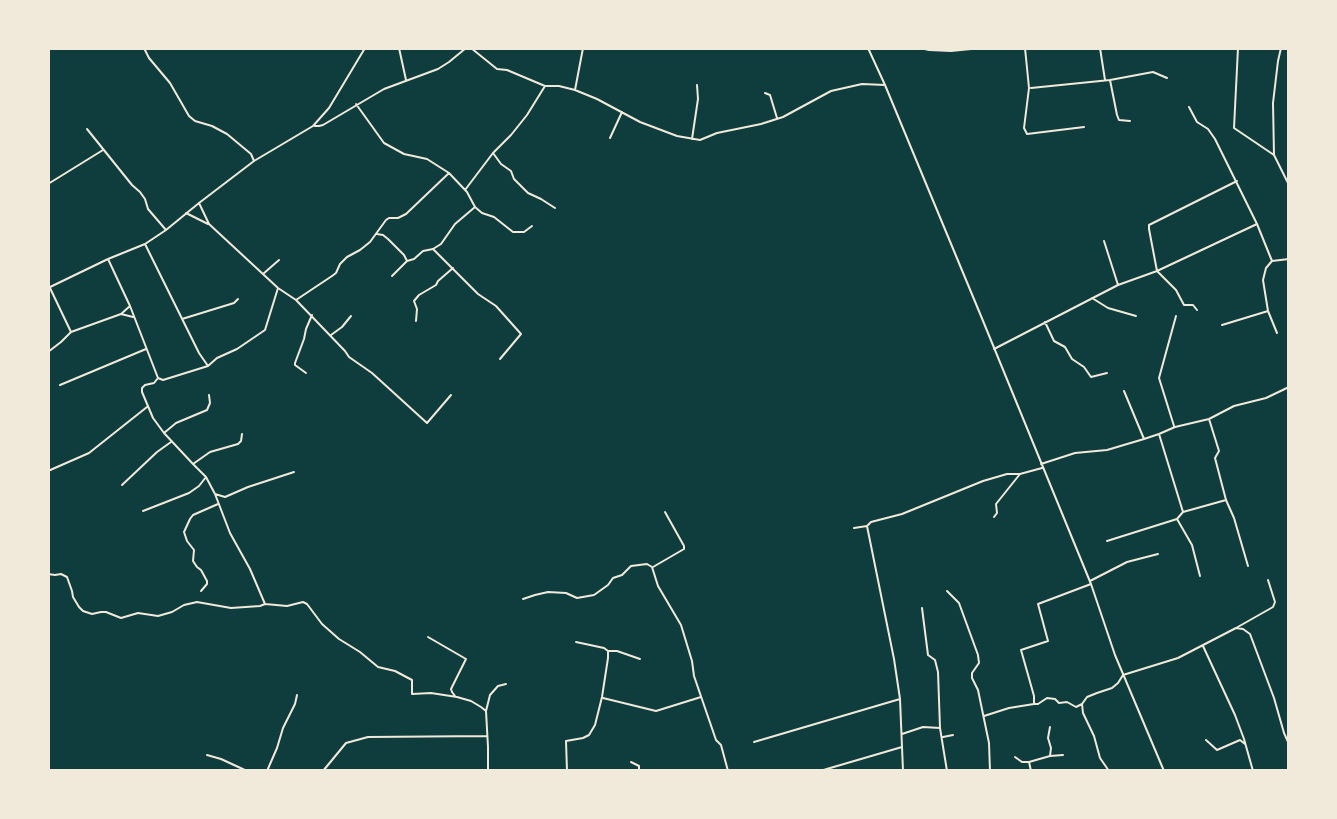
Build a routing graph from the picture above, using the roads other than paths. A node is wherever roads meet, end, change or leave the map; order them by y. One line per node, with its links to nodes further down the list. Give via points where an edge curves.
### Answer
1 (144, 48): 38 (street, via 189,116 227,134)
2 (365, 48): 30 (street)
3 (399, 48): 16 (street)
4 (466, 48): 16 (street, via 438,69)
5 (471, 48): 21 (street, via 497,69)
6 (583, 48): 23 (street)
7 (868, 48): 20 (street)
8 (920, 48): 14 (street)
9 (981, 48): 14 (street)
10 (1025, 48): 22 (street)
11 (1100, 48): 17 (street)
12 (1238, 48): 37 (street, via 1234,128)
13 (1281, 48): 37 (street, via 1272,103)
14 (946, 50)
15 (1167, 78): 18 (street, via 1153,72)
16 (406, 80): 25 (street)
17 (1105, 80): 18 (street); 22 (street)
18 (1110, 80): 29 (street, via 1119,120)
19 (697, 85): 34 (street)
20 (885, 85): 28 (street, via 862,84 831,91); 88 (street)
21 (545, 86): 23 (street); 36 (street, via 527,115)
22 (1029, 88): 31 (street, via 1024,128 1027,134)
23 (575, 90): 27 (street)
24 (765, 93): 28 (street, via 770,95)
25 (356, 104): 30 (street); 39 (street, via 384,143 404,154 427,159)
26 (1189, 107): 40 (street, via 1197,122 1215,139)
27 (622, 112): 33 (street); 34 (street, via 640,123)
28 (777, 118): 34 (street)
29 (1130, 121)
30 (316, 125): 38 (street)
31 (1084, 127)
32 (87, 129): 35 (street)
33 (610, 138)
34 (692, 139)
35 (103, 150): 41 (street); 51 (street, via 141,192 148,209)
36 (493, 153): 43 (street); 46 (street, via 528,193)
37 (1274, 155): 42 (street)
38 (254, 161): 44 (street)
39 (449, 173): 43 (street); 52 (street, via 406,214 386,220)
40 (1237, 181): 49 (street); 62 (street, via 1149,225)
41 (48, 184)
42 (1289, 185)
43 (465, 190): 45 (street)
44 (199, 203): 47 (street); 48 (street)
45 (475, 207): 50 (street, via 513,232 524,232); 55 (street)
46 (555, 208)
47 (186, 213): 48 (street); 51 (street)
48 (209, 224): 63 (street)
49 (1257, 224): 60 (street); 62 (street)
50 (532, 226)
51 (166, 230): 54 (street)
52 (376, 234): 59 (street, via 388,239); 70 (street, via 347,257 336,273)
53 (1104, 241): 65 (street)
54 (145, 244): 57 (street); 80 (street)
55 (433, 249): 59 (street); 61 (street)
56 (1289, 259): 60 (street)
57 (108, 260): 66 (street); 71 (street)
58 (279, 260): 63 (street)
59 (407, 261): 64 (street)
60 (1272, 261): 73 (street, via 1263,280)
61 (453, 268): 81 (street, via 436,285 418,295 414,301); 90 (street, via 521,334)
62 (1156, 271): 65 (street); 72 (street, via 1184,304)
63 (263, 274): 67 (street)
64 (392, 276)
65 (1118, 285): 68 (street)
66 (49, 287): 84 (street)
67 (278, 288): 70 (street); 91 (street, via 265,330)
68 (1092, 297): 77 (street, via 1108,308); 82 (street)
69 (238, 299): 80 (street)
70 (296, 300): 75 (street)
71 (130, 306): 74 (street); 79 (street)
72 (1197, 310)
73 (1268, 311): 83 (street); 85 (street)
74 (121, 314): 79 (street); 84 (street)
75 (312, 315): 86 (street); 92 (street, via 295,363)
76 (351, 316): 86 (street)
77 (1136, 316)
78 (1176, 316): 102 (street, via 1159,378)
79 (134, 317): 87 (street)
80 (182, 319): 91 (street)
81 (416, 321)
82 (1045, 322): 88 (street); 93 (street, via 1054,341 1065,347 1092,377)
83 (1222, 325)
84 (71, 332): 89 (street)
85 (1276, 333)
86 (331, 335): 99 (street, via 349,357 427,423)
87 (147, 349): 94 (street); 95 (street)
88 (994, 349): 109 (street)
89 (48, 352)
90 (500, 358)
91 (208, 366): 94 (street, via 163,380)
92 (306, 373)
93 (1107, 373)
94 (158, 378): 100 (street, via 142,388)
95 (60, 386)
96 (1289, 387): 101 (street)
97 (1124, 391): 106 (street)
98 (209, 395): 103 (street, via 207,410 176,423)
99 (451, 395)
100 (147, 406): 103 (street); 110 (street, via 89,453)
101 (1209, 418): 102 (street); 116 (street, via 1219,451 1215,458)
102 (1174, 427): 105 (street)
103 (164, 434): 107 (street)
104 (242, 434): 108 (street, via 238,444 210,452)
105 (1159, 434): 106 (street); 120 (street)
106 (1144, 439): 109 (street, via 1107,450 1075,453)
107 (171, 442): 108 (street); 114 (street)
108 (193, 464): 113 (street)
109 (1042, 466): 112 (street); 132 (street)
110 (48, 471)
111 (294, 472): 115 (street, via 225,497)
112 (1020, 474): 121 (street, via 996,504); 123 (street, via 983,481)
113 (206, 477): 115 (street); 118 (street, via 189,493)
114 (122, 486)
115 (215, 494): 117 (street)
116 (1226, 500): 120 (street); 127 (street)
117 (218, 504): 133 (street, via 193,515 184,532 194,550 193,561 207,581); 136 (street)
118 (143, 511)
119 (665, 512): 128 (street, via 684,549)
120 (1183, 512): 122 (street)
121 (994, 517)
122 (1177, 519): 125 (street); 130 (street, via 1192,544)
123 (867, 526): 124 (street); 150 (street)
124 (854, 528)
125 (1107, 541)
126 (1158, 554): 132 (street, via 1127,562)
127 (1248, 566)
128 (652, 567): 135 (street, via 631,566 594,595 577,598 548,592); 148 (street, via 681,626)
129 (48, 574): 136 (street, via 67,578 73,597 83,611 92,614 106,612 121,618 138,613 158,616 197,602 231,608)
130 (1200, 576)
131 (1268, 580): 138 (street, via 1273,607)
132 (1090, 583): 144 (street); 151 (street, via 1038,604 1048,641 1021,650)
133 (201, 591)
134 (947, 591): 154 (street, via 959,603 978,655 972,678)
135 (523, 599)
136 (265, 604): 147 (street, via 287,606 303,602 339,639 378,667 395,670 412,680 412,694)
137 (922, 608): 156 (street, via 928,655 935,660 938,672)
138 (1236, 628): 141 (street); 164 (street, via 1250,634)
139 (428, 637): 147 (street, via 466,659 451,689)
140 (576, 642): 142 (street)
141 (1203, 646): 144 (street); 163 (street)
142 (608, 651): 143 (street); 149 (street)
143 (640, 659)
144 (1124, 675): 152 (street, via 1112,688 1087,697); 187 (street)
145 (506, 684): 153 (street, via 490,695)
146 (297, 695): 173 (street)
147 (457, 697): 153 (street)
148 (702, 697): 149 (street, via 656,711); 180 (street)
149 (602, 698): 176 (street, via 589,735 566,741)
150 (900, 699): 157 (street); 162 (street)
151 (1034, 704): 152 (street, via 1047,698 1076,707); 154 (street)
152 (1082, 704): 186 (street, via 1100,758)
153 (486, 711): 159 (street)
154 (984, 716): 184 (street)
155 (1050, 727): 168 (street)
156 (940, 728): 157 (street, via 923,727); 160 (street)
157 (902, 734): 165 (street)
158 (953, 735): 160 (street)
159 (487, 736): 174 (street, via 368,737 346,743); 175 (street)
160 (943, 737): 183 (street)
161 (1206, 740): 163 (street, via 1217,750 1240,740)
162 (754, 742)
163 (1245, 744): 188 (street)
164 (1289, 744)
165 (902, 747): 181 (street); 182 (street)
166 (207, 755): 172 (street)
167 (1063, 755): 168 (street)
168 (1050, 756): 171 (street)
169 (1015, 757): 171 (street)
170 (631, 762): 179 (street, via 639,766)
171 (1029, 762): 185 (street)
172 (247, 771)
173 (267, 771)
174 (323, 771)
175 (488, 771)
176 (567, 771)
177 (588, 771): 178 (street)
178 (597, 771)
179 (639, 771)
180 (728, 771)
181 (820, 771)
182 (903, 771)
183 (947, 771)
184 (990, 771)
185 (1031, 771)
186 (1109, 771)
187 (1164, 771)
188 (1252, 771)

